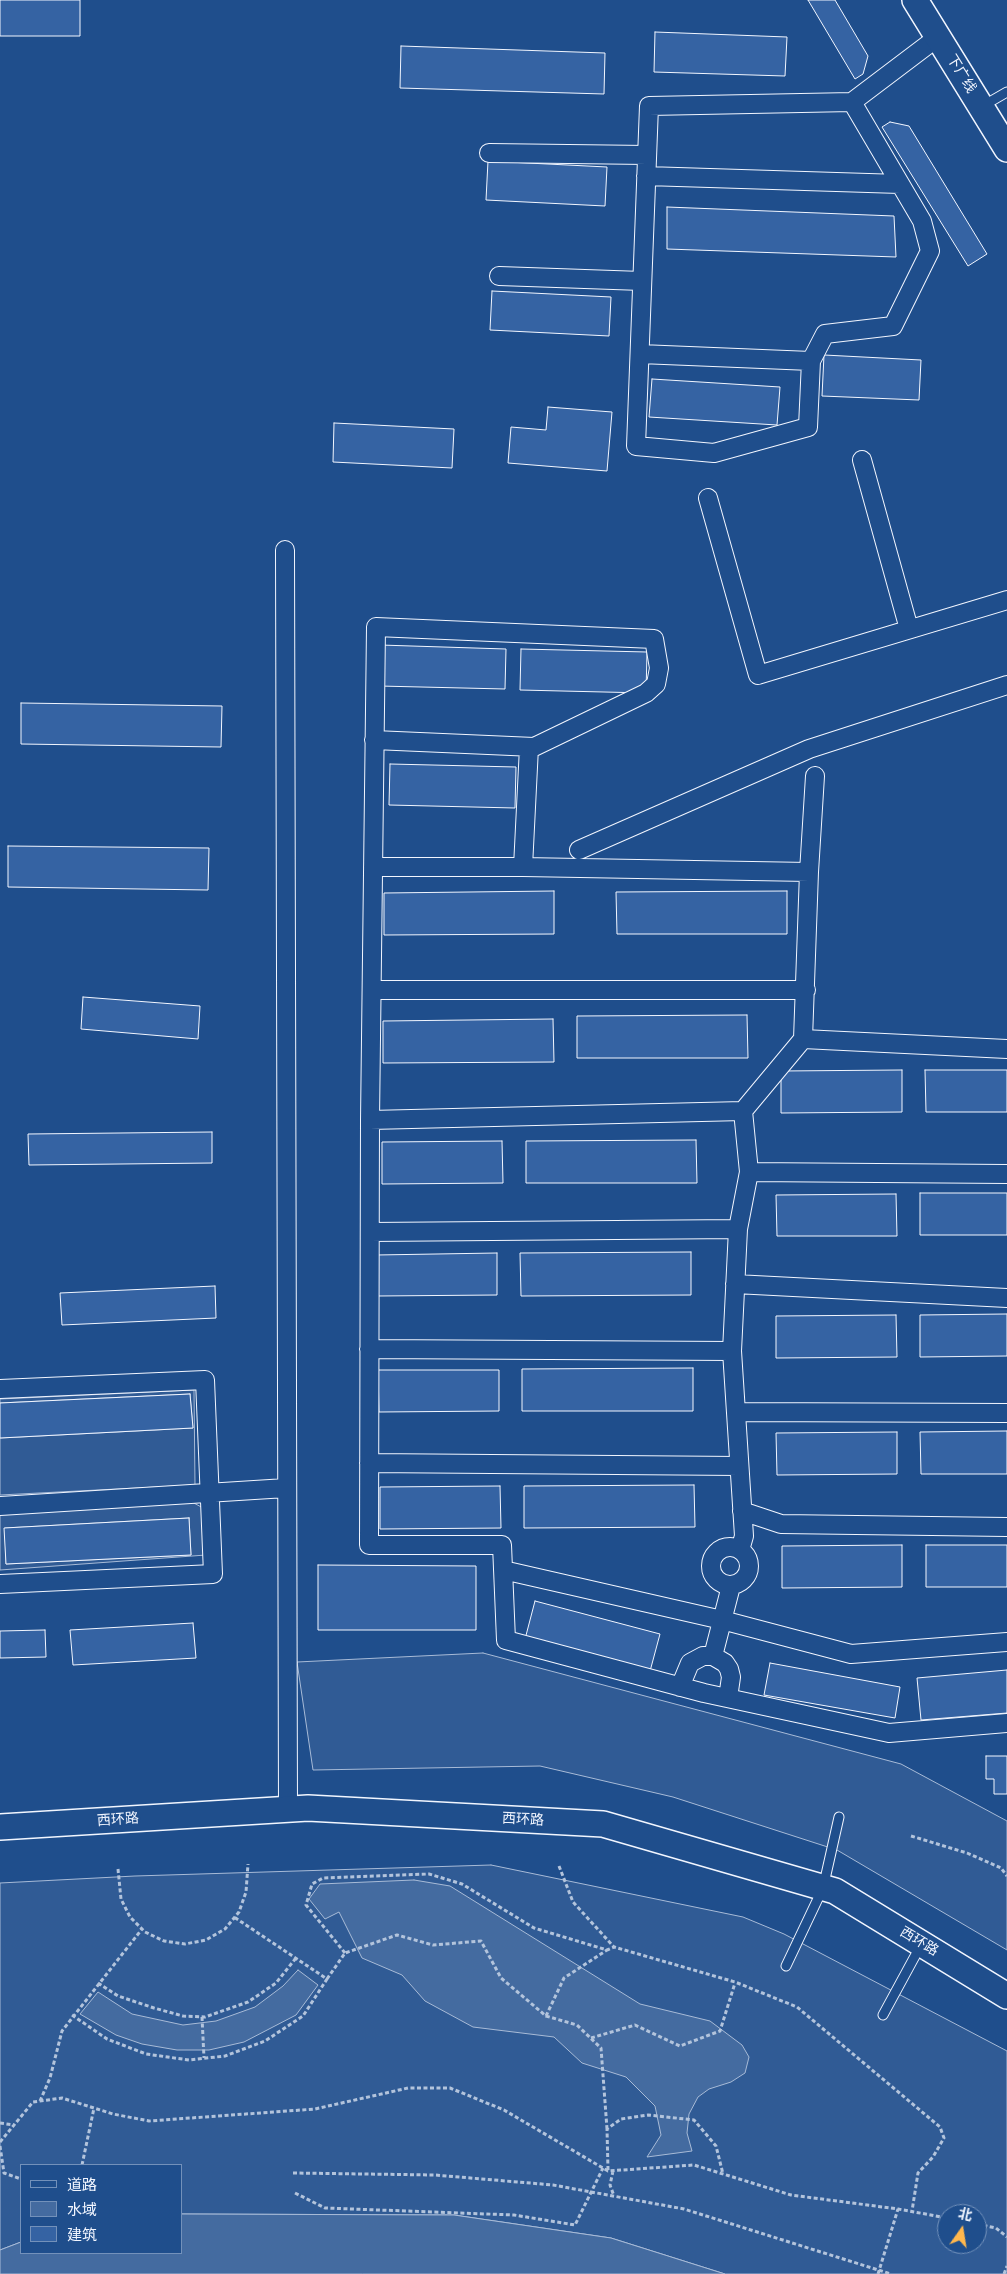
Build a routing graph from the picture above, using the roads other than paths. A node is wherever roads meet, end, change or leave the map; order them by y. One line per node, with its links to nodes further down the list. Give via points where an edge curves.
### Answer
1 (916, 0): 2 (main road, 下广线)
2 (938, 37): 4 (street); 5 (main road, 下广线)
3 (1007, 92): 5 (lane)
4 (852, 102): 8 (street, via 649,106); 10 (street)
5 (981, 107): 6 (main road, 下广线)
6 (1007, 149)
7 (489, 153): 8 (street)
8 (647, 155): 9 (street)
9 (646, 176): 10 (street); 12 (street)
10 (900, 184): 14 (street, via 922,222 930,251 893,326 825,334)
11 (499, 276): 12 (street)
12 (642, 281): 13 (street)
13 (640, 354): 14 (street); 14 (street, via 636,446 714,453 808,427)
14 (811, 361)
15 (862, 460): 19 (street)
16 (708, 498): 19 (street, via 758,674)
17 (285, 550): 47 (street)
18 (1007, 600): 19 (street)
19 (909, 629)
20 (1007, 685): 24 (street, via 809,750)
21 (374, 740): 22 (street); 22 (street, via 376,626 654,639 660,668 656,684 646,693 534,747); 25 (street)
22 (529, 746): 26 (street)
23 (815, 776): 27 (street)
24 (579, 850)
25 (373, 867): 26 (street); 28 (street)
26 (523, 867): 27 (street)
27 (808, 872): 29 (street)
28 (372, 990): 29 (street); 33 (street)
29 (806, 990): 30 (street)
30 (803, 1039): 31 (street); 32 (street)
31 (1007, 1048)
32 (743, 1111): 33 (street); 34 (street)
33 (370, 1120): 37 (street)
34 (749, 1172): 35 (street); 36 (street)
35 (1007, 1174)
36 (738, 1229): 37 (street); 38 (street)
37 (370, 1232): 40 (street)
38 (735, 1284): 39 (street); 41 (street)
39 (1007, 1298)
40 (369, 1349): 41 (street); 45 (street)
41 (732, 1351): 43 (street)
42 (0, 1389): 48 (street, via 205,1380)
43 (736, 1412): 44 (street); 46 (street)
44 (1007, 1413)
45 (369, 1462): 46 (street); 53 (street, via 368,1544 502,1545)
46 (739, 1466): 50 (street)
47 (286, 1488): 48 (street); 62 (street)
48 (209, 1493): 49 (street); 54 (street, via 212,1574)
49 (0, 1506)
50 (742, 1511): 51 (street, via 781,1524); 52 (street, via 744,1536)
51 (1007, 1527)
52 (740, 1550): 55 (street, via 748,1558 749,1571 742,1581); 55 (street, via 727,1548 713,1559 715,1577)
53 (502, 1570): 56 (street); 59 (street, via 506,1640)
54 (0, 1584)
55 (731, 1586): 56 (street)
56 (722, 1620): 57 (street, via 851,1654); 58 (street)
57 (1007, 1642)
58 (713, 1656): 59 (street, via 703,1656 690,1663); 60 (street, via 725,1663 729,1670)
59 (680, 1687): 60 (street)
60 (728, 1698): 61 (street, via 889,1733)
61 (1007, 1723)
62 (288, 1810): 64 (main road, 西环路); 65 (main road, 西环路, via 308,1808 603,1824)
63 (839, 1817): 65 (lane)
64 (0, 1827)
65 (823, 1888): 66 (main road, 西环路, via 835,1891); 67 (lane)
66 (922, 1944): 68 (main road, 西环路); 69 (lane)
67 (786, 1966)
68 (1007, 1996)
69 (883, 2015)

